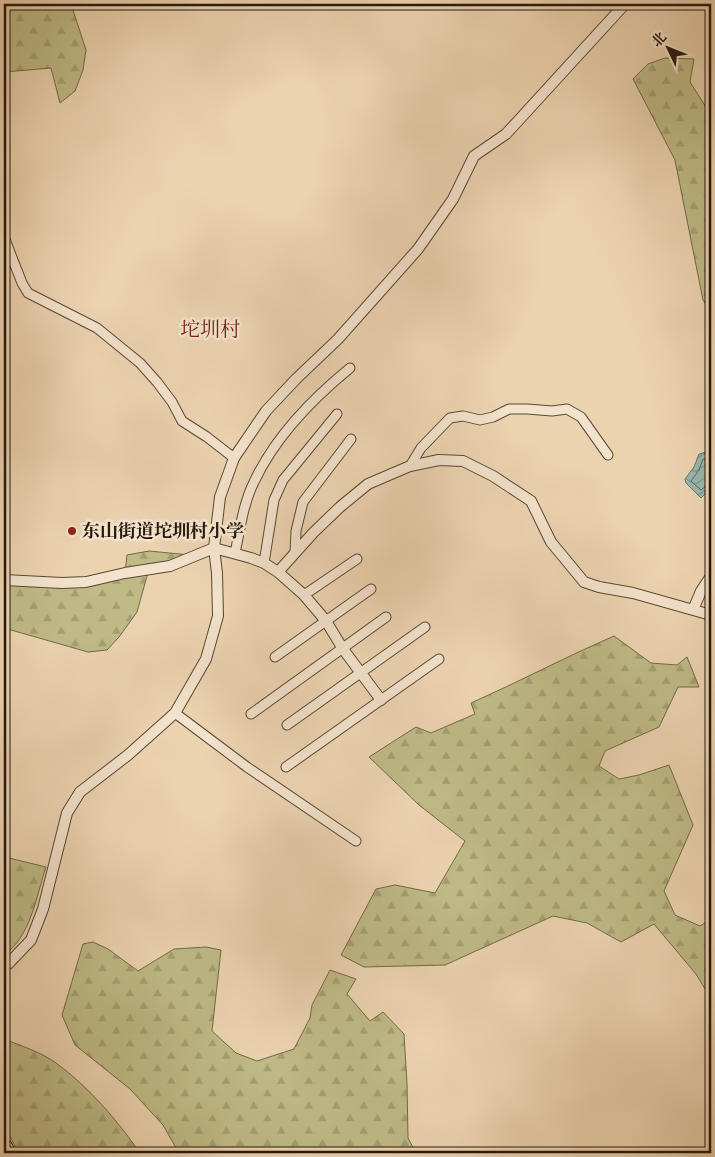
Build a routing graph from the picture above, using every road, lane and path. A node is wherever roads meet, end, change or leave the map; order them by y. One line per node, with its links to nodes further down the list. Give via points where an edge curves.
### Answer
1 (625, 4): 7 (street, via 506,134 474,156 453,199 418,249 338,339 266,411)
2 (4, 237): 7 (street, via 28,293 97,328 140,363 172,402 182,421)
3 (350, 368): 11 (street, via 326,387 299,416 270,454 253,482)
4 (337, 414): 13 (street, via 283,480 274,500)
5 (351, 439): 10 (street, via 303,502)
6 (608, 455): 8 (street, via 581,418 567,408 509,410 480,420 463,416 450,418 421,448)
7 (234, 458): 9 (street, via 220,496)
8 (410, 466): 10 (street, via 368,484); 19 (street, via 439,460 463,461 493,476 531,501 551,542 584,582)
9 (214, 548): 11 (street); 16 (street, via 170,566 86,582); 29 (street, via 218,616 206,659)
10 (295, 552): 14 (street)
11 (235, 553): 13 (street)
12 (356, 559): 18 (street)
13 (264, 563): 14 (street)
14 (278, 572): 18 (street)
15 (711, 576): 19 (street)
16 (4, 580)
17 (371, 588): 22 (street)
18 (304, 595): 22 (street)
19 (693, 610): 20 (street)
20 (711, 615)
21 (386, 617): 24 (street)
22 (326, 621): 24 (street); 25 (street)
23 (425, 627): 27 (street)
24 (343, 649): 27 (street); 30 (street)
25 (275, 657)
26 (439, 659): 28 (street)
27 (361, 672): 28 (street); 31 (street)
28 (380, 700): 32 (street)
29 (175, 713): 33 (street, via 247,767); 34 (street, via 128,756 80,792 67,813 43,909 31,940)
30 (251, 714)
31 (287, 725)
32 (286, 767)
33 (356, 841)
34 (4, 966)
35 (4, 1146): 36 (highway)
36 (8, 1153)

